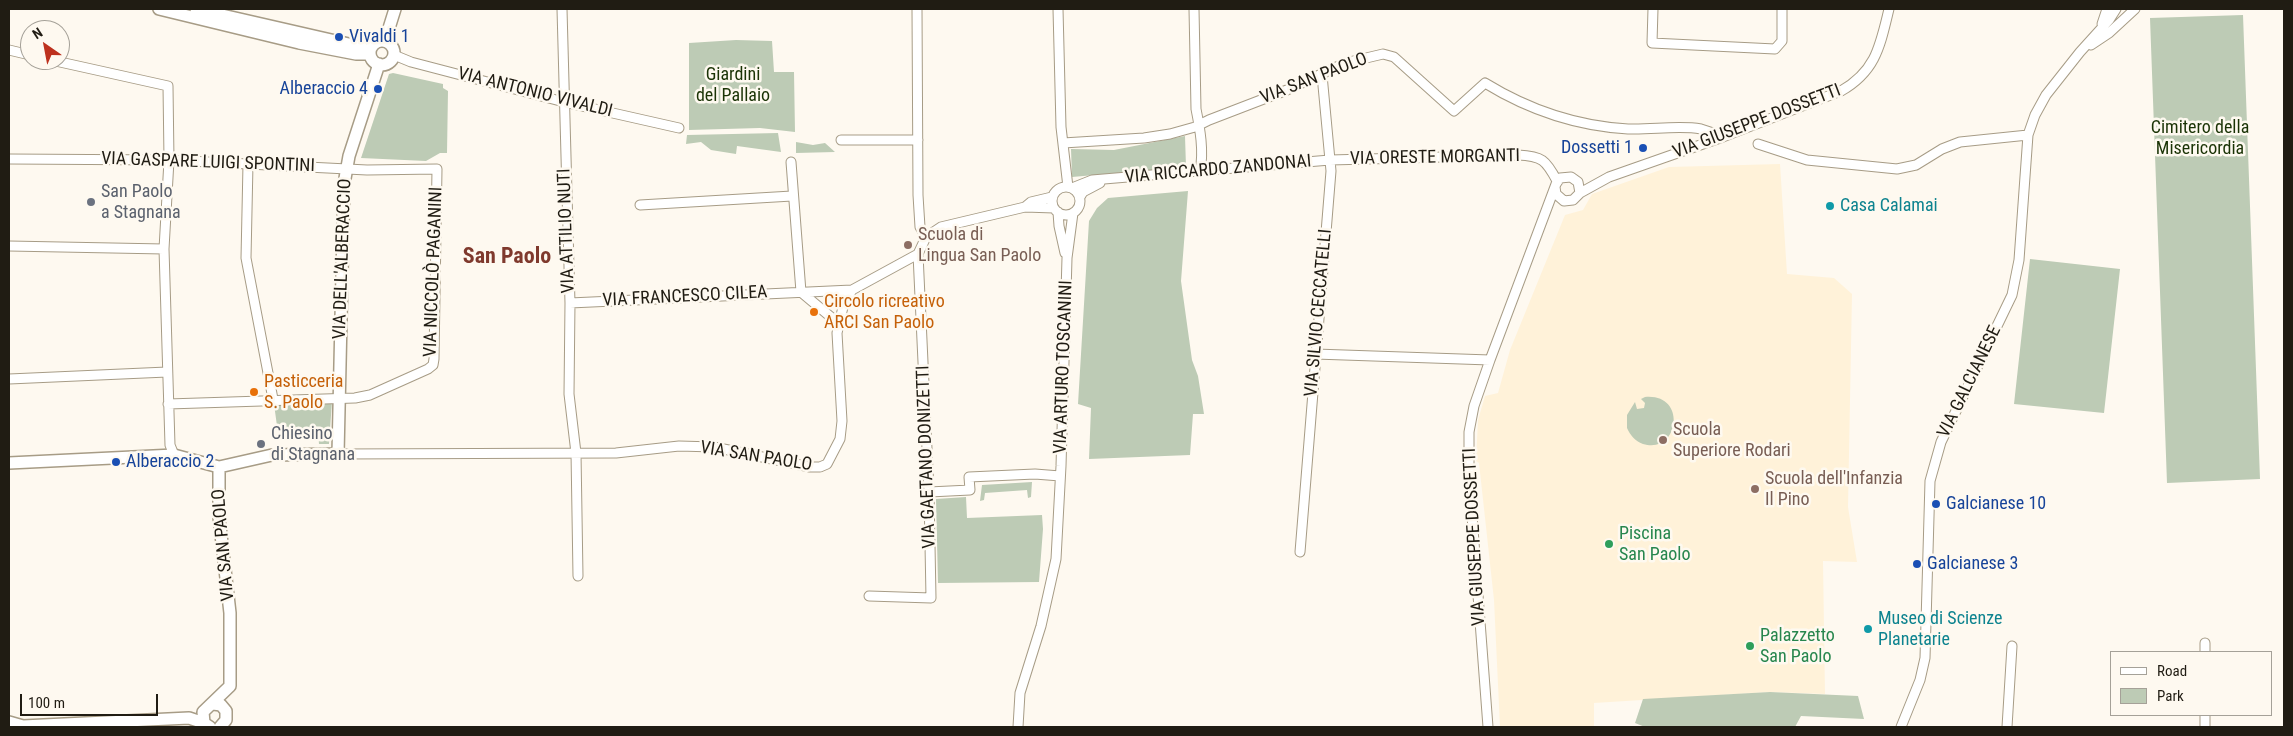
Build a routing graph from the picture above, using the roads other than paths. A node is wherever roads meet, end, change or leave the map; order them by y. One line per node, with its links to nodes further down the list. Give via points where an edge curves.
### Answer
1 (160, 9): 16 (street, via 298,43 356,54)
2 (196, 9): 16 (street)
3 (395, 9): 15 (street)
4 (562, 9): 22 (street, VIA ATTILIO NUTI)
5 (917, 9): 28 (street)
6 (1058, 9): 29 (street)
7 (1194, 9): 23 (street, via 1196,109)
8 (1652, 9): 9 (street, via 1652,43 1775,49 1782,41)
9 (1782, 9)
10 (1889, 9): 26 (street, VIA GIUSEPPE DOSSETTI, via 1872,64 1854,84)
11 (2107, 9): 14 (street, VIA GALCIANESE)
12 (2116, 9): 14 (street, VIA GALCIANESE)
13 (2135, 9): 17 (street, VIA GALCIANESE)
14 (2099, 31): 17 (street, VIA GALCIANESE)
15 (385, 41): 16 (street, via 378,42); 18 (street, via 392,47)
16 (371, 51): 20 (street, via 374,61)
17 (2080, 52): 25 (street, VIA GALCIANESE, via 2046,95)
18 (394, 55): 20 (street, via 389,62); 22 (street, VIA ANTONIO VIVALDI)
19 (70, 64): 32 (street, via 168,86)
20 (379, 64): 36 (street, VIA DELL'ALBERACCIO)
21 (1322, 74): 23 (street, VIA SAN PAOLO); 26 (street, VIA SAN PAOLO, via 1345,63 1387,54 1454,112 1485,83 1535,109 1593,126 1701,129); 33 (street, VIA SILVIO CECCATELLI)
22 (564, 102): 24 (street, VIA ANTONIO VIVALDI); 61 (street, VIA ATTILIO NUTI)
23 (1200, 125): 29 (street, VIA SAN PAOLO, via 1144,138); 38 (street)
24 (679, 128)
25 (2028, 134): 30 (street, via 1960,142 1916,165 1897,169 1807,160); 88 (street, VIA GALCIANESE, via 2019,260 2012,295 1941,442 1930,481 1924,658 1920,680)
26 (1723, 136): 39 (street, VIA GIUSEPPE DOSSETTI)
27 (841, 140): 28 (street)
28 (918, 140): 54 (street, via 920,227)
29 (1063, 143): 43 (street)
30 (1758, 144)
31 (9, 159): 32 (street, VIA GASPARE LUIGI SPONTINI)
32 (169, 160): 35 (street, VIA GASPARE LUIGI SPONTINI); 56 (street)
33 (1330, 160): 38 (street, VIA RICCARDO ZANDONAI); 42 (street, VIA ORESTE MORGANTI, via 1532,155 1546,163); 63 (street, VIA SILVIO CECCATELLI)
34 (790, 162): 45 (street)
35 (248, 164): 36 (street, VIA GASPARE LUIGI SPONTINI); 67 (street, via 246,258)
36 (346, 168): 37 (street, VIA GASPARE LUIGI SPONTINI); 68 (street, VIA DELL'ALBERACCIO)
37 (437, 169): 68 (street, VIA NICCOLÒ PAGANINI, via 433,365 370,395)
38 (1200, 171): 40 (street, VIA RICCARDO ZANDONAI)
39 (1609, 177): 41 (street, VIA GIUSEPPE DOSSETTI); 44 (street, VIA GIUSEPPE DOSSETTI)
40 (1106, 180): 43 (street, VIA RICCARDO ZANDONAI, via 1092,180); 47 (street, VIA RICCARDO ZANDONAI, via 1089,188)
41 (1578, 182): 42 (street, via 1568,176); 44 (street)
42 (1556, 184): 48 (street, via 1556,194); 52 (street, VIA GIUSEPPE DOSSETTI)
43 (1070, 187): 46 (street, via 1058,189); 47 (street)
44 (1580, 193): 48 (street, via 1573,200)
45 (792, 196): 49 (street); 60 (street)
46 (1052, 197): 50 (street, via 1031,202); 51 (street)
47 (1080, 197): 53 (street, via 1080,206)
48 (1564, 201): 52 (street)
49 (640, 205)
50 (1025, 207): 51 (street); 54 (street, via 952,223)
51 (1056, 210): 53 (street, via 1063,215); 58 (street, VIA ARTURO TOSCANINI)
52 (1547, 210): 64 (street, VIA GIUSEPPE DOSSETTI)
53 (1073, 213): 58 (street, VIA ARTURO TOSCANINI)
54 (926, 238): 57 (street)
55 (9, 246): 56 (street)
56 (164, 249): 65 (street)
57 (918, 254): 59 (street); 76 (street, VIA GAETANO DONIZETTI)
58 (1067, 258): 75 (street, VIA ARTURO TOSCANINI)
59 (852, 290): 60 (street, VIA FRANCESCO CILEA); 62 (street, VIA SAN PAOLO)
60 (801, 292): 61 (street, VIA FRANCESCO CILEA); 62 (street)
61 (570, 303): 70 (street, VIA ATTILIO NUTI, via 569,394)
62 (838, 323): 70 (street, VIA SAN PAOLO, via 842,421 840,439 827,464 810,467 714,447 679,446 616,453)
63 (1315, 354): 64 (street); 77 (street, VIA SILVIO CECCATELLI)
64 (1490, 360): 87 (street, VIA GIUSEPPE DOSSETTI, via 1472,418 1468,467)
65 (167, 372): 66 (street); 69 (street)
66 (9, 379)
67 (273, 399): 68 (street); 69 (street)
68 (339, 399): 71 (street, VIA DELL'ALBERACCIO)
69 (168, 404): 72 (street, via 170,445)
70 (576, 453): 71 (street, VIA SAN PAOLO); 78 (street)
71 (338, 454): 74 (street, VIA SAN PAOLO, via 272,455)
72 (174, 455): 73 (street); 74 (street)
73 (9, 463)
74 (219, 467): 81 (street, VIA SAN PAOLO, via 219,516 230,613 230,686)
75 (1060, 476): 76 (street, VIA ARTURO TOSCANINI, via 1035,474 969,478 970,490); 86 (street, VIA ARTURO TOSCANINI, via 1056,559 1041,626 1020,693)
76 (929, 492): 79 (street, VIA GAETANO DONIZETTI, via 931,598)
77 (1300, 552)
78 (578, 576)
79 (869, 596)
80 (2012, 646): 89 (street)
81 (213, 704): 82 (street, VIA SAN PAOLO, via 206,707); 85 (street, via 226,711)
82 (205, 721): 84 (street, VIA SAN PAOLO, via 189,718)
83 (9, 722): 84 (street)
84 (21, 726)
85 (223, 726)
86 (1018, 727)
87 (1488, 727)
88 (1901, 727)
89 (2007, 727)

